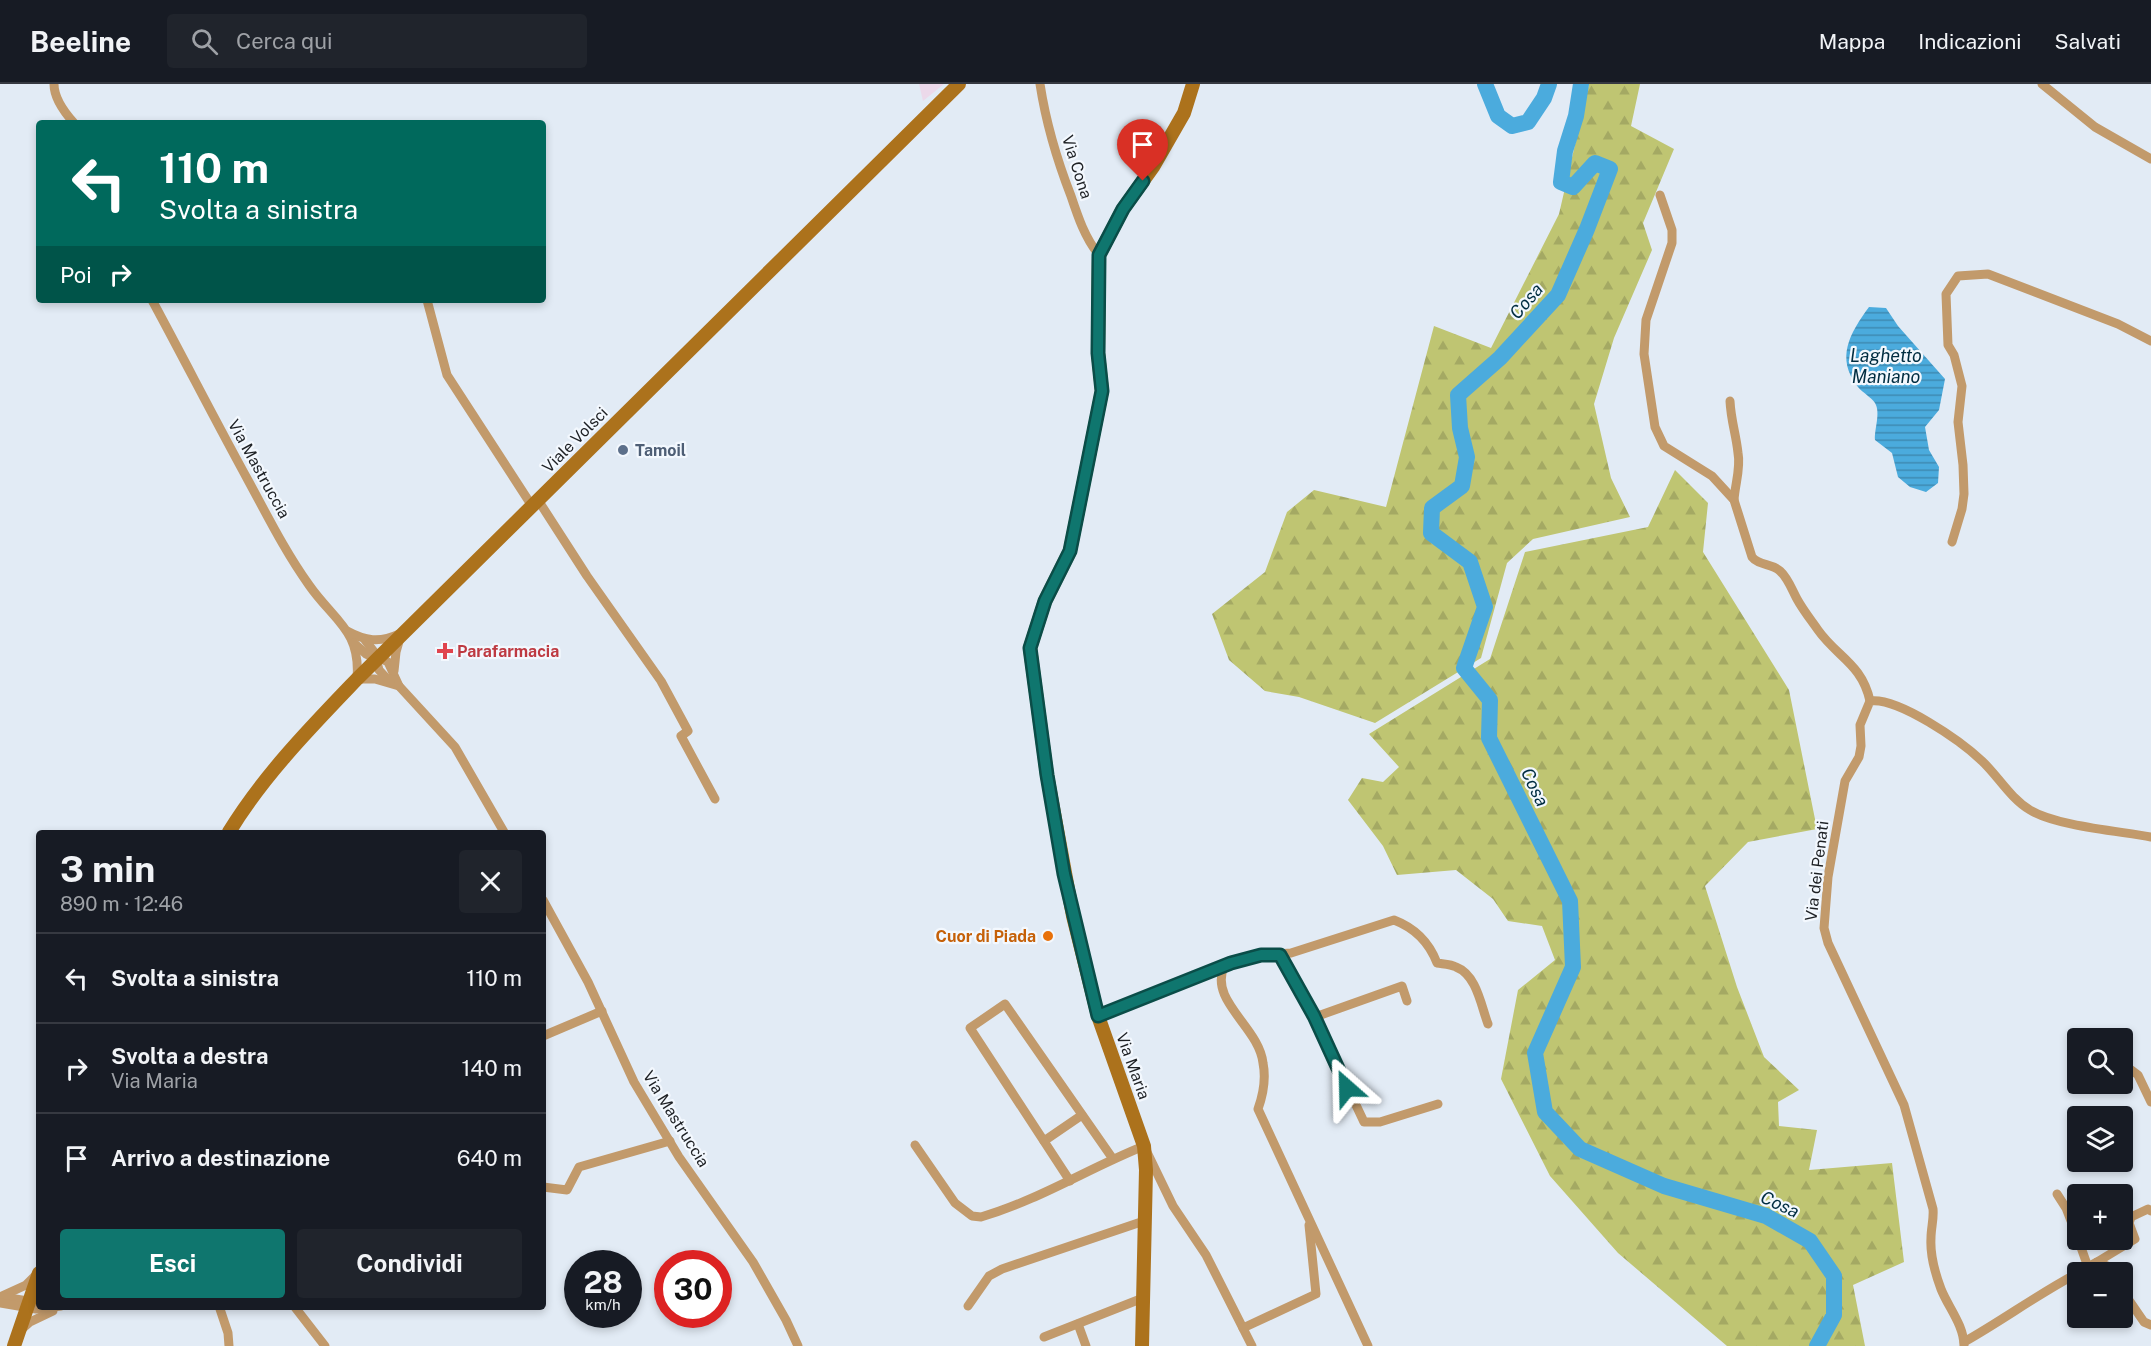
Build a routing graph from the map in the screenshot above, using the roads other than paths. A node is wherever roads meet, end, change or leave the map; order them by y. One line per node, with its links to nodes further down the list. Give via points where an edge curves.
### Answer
1 (54, 84): 6 (street, via 64,112)
2 (959, 84): 15 (street, Viale Volsci)
3 (1040, 84): 9 (street, Via Cona, via 1061,169 1090,244)
4 (1193, 84): 9 (street, Via Maria, via 1184,113 1123,209)
5 (2043, 84): 7 (street, via 2095,127)
6 (71, 120)
7 (2151, 159)
8 (1660, 195): 14 (street, via 1672,243 1646,321 1644,354 1655,426 1664,447 1712,476)
9 (1099, 255): 34 (street, Via Maria, via 1098,353 1102,391 1070,551 1045,601 1030,648 1064,874)
10 (154, 303): 17 (street, Via Mastruccia, via 288,553)
11 (428, 303): 15 (street, via 447,375)
12 (2151, 342): 16 (street, via 2118,324 1988,274 1958,276 1946,294 1948,345 1962,386 1958,422 1964,465 1962,509)
13 (1730, 401): 14 (street, via 1739,466)
14 (1734, 500): 24 (street, via 1756,562 1779,569 1784,575 1820,634 1854,667)
15 (535, 503): 18 (street, Viale Volsci); 25 (street, via 661,681 688,731 681,736)
16 (1952, 542)
17 (347, 631): 19 (street); 20 (street, Via Mastruccia)
18 (402, 633): 19 (street); 21 (street, Viale Volsci); 23 (street, via 396,652)
19 (365, 640): 21 (street)
20 (354, 643): 21 (street); 22 (street)
21 (377, 658): 22 (street, Viale Volsci); 23 (street, via 388,662)
22 (357, 679): 23 (street); 26 (street, Viale Volsci, via 301,737)
23 (395, 681): 27 (street, via 455,747)
24 (1869, 701): 28 (street, via 1889,703 1938,728 1983,762 2029,810 2049,818); 73 (street, Via dei Penati, via 1860,725 1859,757 1845,781 1828,878 1824,928 1904,1105 1933,1209 1935,1269)
25 (715, 799)
26 (230, 830)
27 (503, 830)
28 (2151, 837)
29 (546, 905): 33 (street, Via Mastruccia)
30 (1280, 955): 31 (street, via 1261,955); 35 (street); 36 (street, via 1394,920 1411,927 1431,948 1437,963 1457,967 1467,975 1476,988)
31 (1224, 967): 34 (street); 52 (street, via 1221,988 1227,1002 1250,1030 1263,1062 1258,1109)
32 (1407, 1001): 35 (street, via 1402,986)
33 (602, 1011): 37 (street); 42 (street, Via Mastruccia, via 634,1082)
34 (1098, 1016): 45 (street, Via Maria)
35 (1315, 1017): 40 (street, via 1364,1122 1380,1122)
36 (1488, 1024)
37 (546, 1035)
38 (2133, 1071): 39 (street)
39 (2151, 1102)
40 (1438, 1104)
41 (1082, 1115): 43 (street); 43 (street, via 1005,1004 970,1028); 46 (street)
42 (670, 1141): 48 (street, via 579,1167 567,1190); 77 (street, Via Mastruccia, via 753,1262)
43 (1044, 1141): 47 (street)
44 (915, 1145): 47 (street, via 955,1203 972,1216 992,1214)
45 (1144, 1146): 46 (street); 53 (street, Via Maria); 70 (street, via 1173,1206 1206,1256)
46 (1113, 1159): 47 (street)
47 (1070, 1181)
48 (546, 1187)
49 (2057, 1194): 50 (street)
50 (2067, 1211)
51 (2151, 1211): 54 (street, via 2131,1217 2129,1223 2135,1239)
52 (1308, 1216): 70 (street, via 1316,1294); 81 (street)
53 (1144, 1221): 59 (street, Via Maria); 63 (street, via 1002,1269 989,1276)
54 (2098, 1262)
55 (36, 1275): 58 (street, via 26,1285)
56 (2067, 1278): 73 (street)
57 (36, 1286): 61 (street)
58 (0, 1297): 61 (street)
59 (1143, 1298): 68 (street); 79 (street, Via Maria)
60 (0, 1303): 62 (street)
61 (32, 1304): 62 (street); 71 (street)
62 (10, 1305): 71 (street, via 18,1316)
63 (968, 1306)
64 (2133, 1306): 69 (street, via 2144,1322)
65 (53, 1310): 71 (street)
66 (220, 1310): 75 (street)
67 (297, 1310): 76 (street)
68 (1078, 1324): 72 (street); 78 (street)
69 (2151, 1325)
70 (1243, 1328): 80 (street)
71 (19, 1331): 74 (street)
72 (1044, 1337)
73 (1964, 1344)
74 (14, 1346)
75 (229, 1346)
76 (325, 1346)
77 (798, 1346)
78 (1086, 1346)
79 (1142, 1346)
80 (1252, 1346)
81 (1368, 1346)

